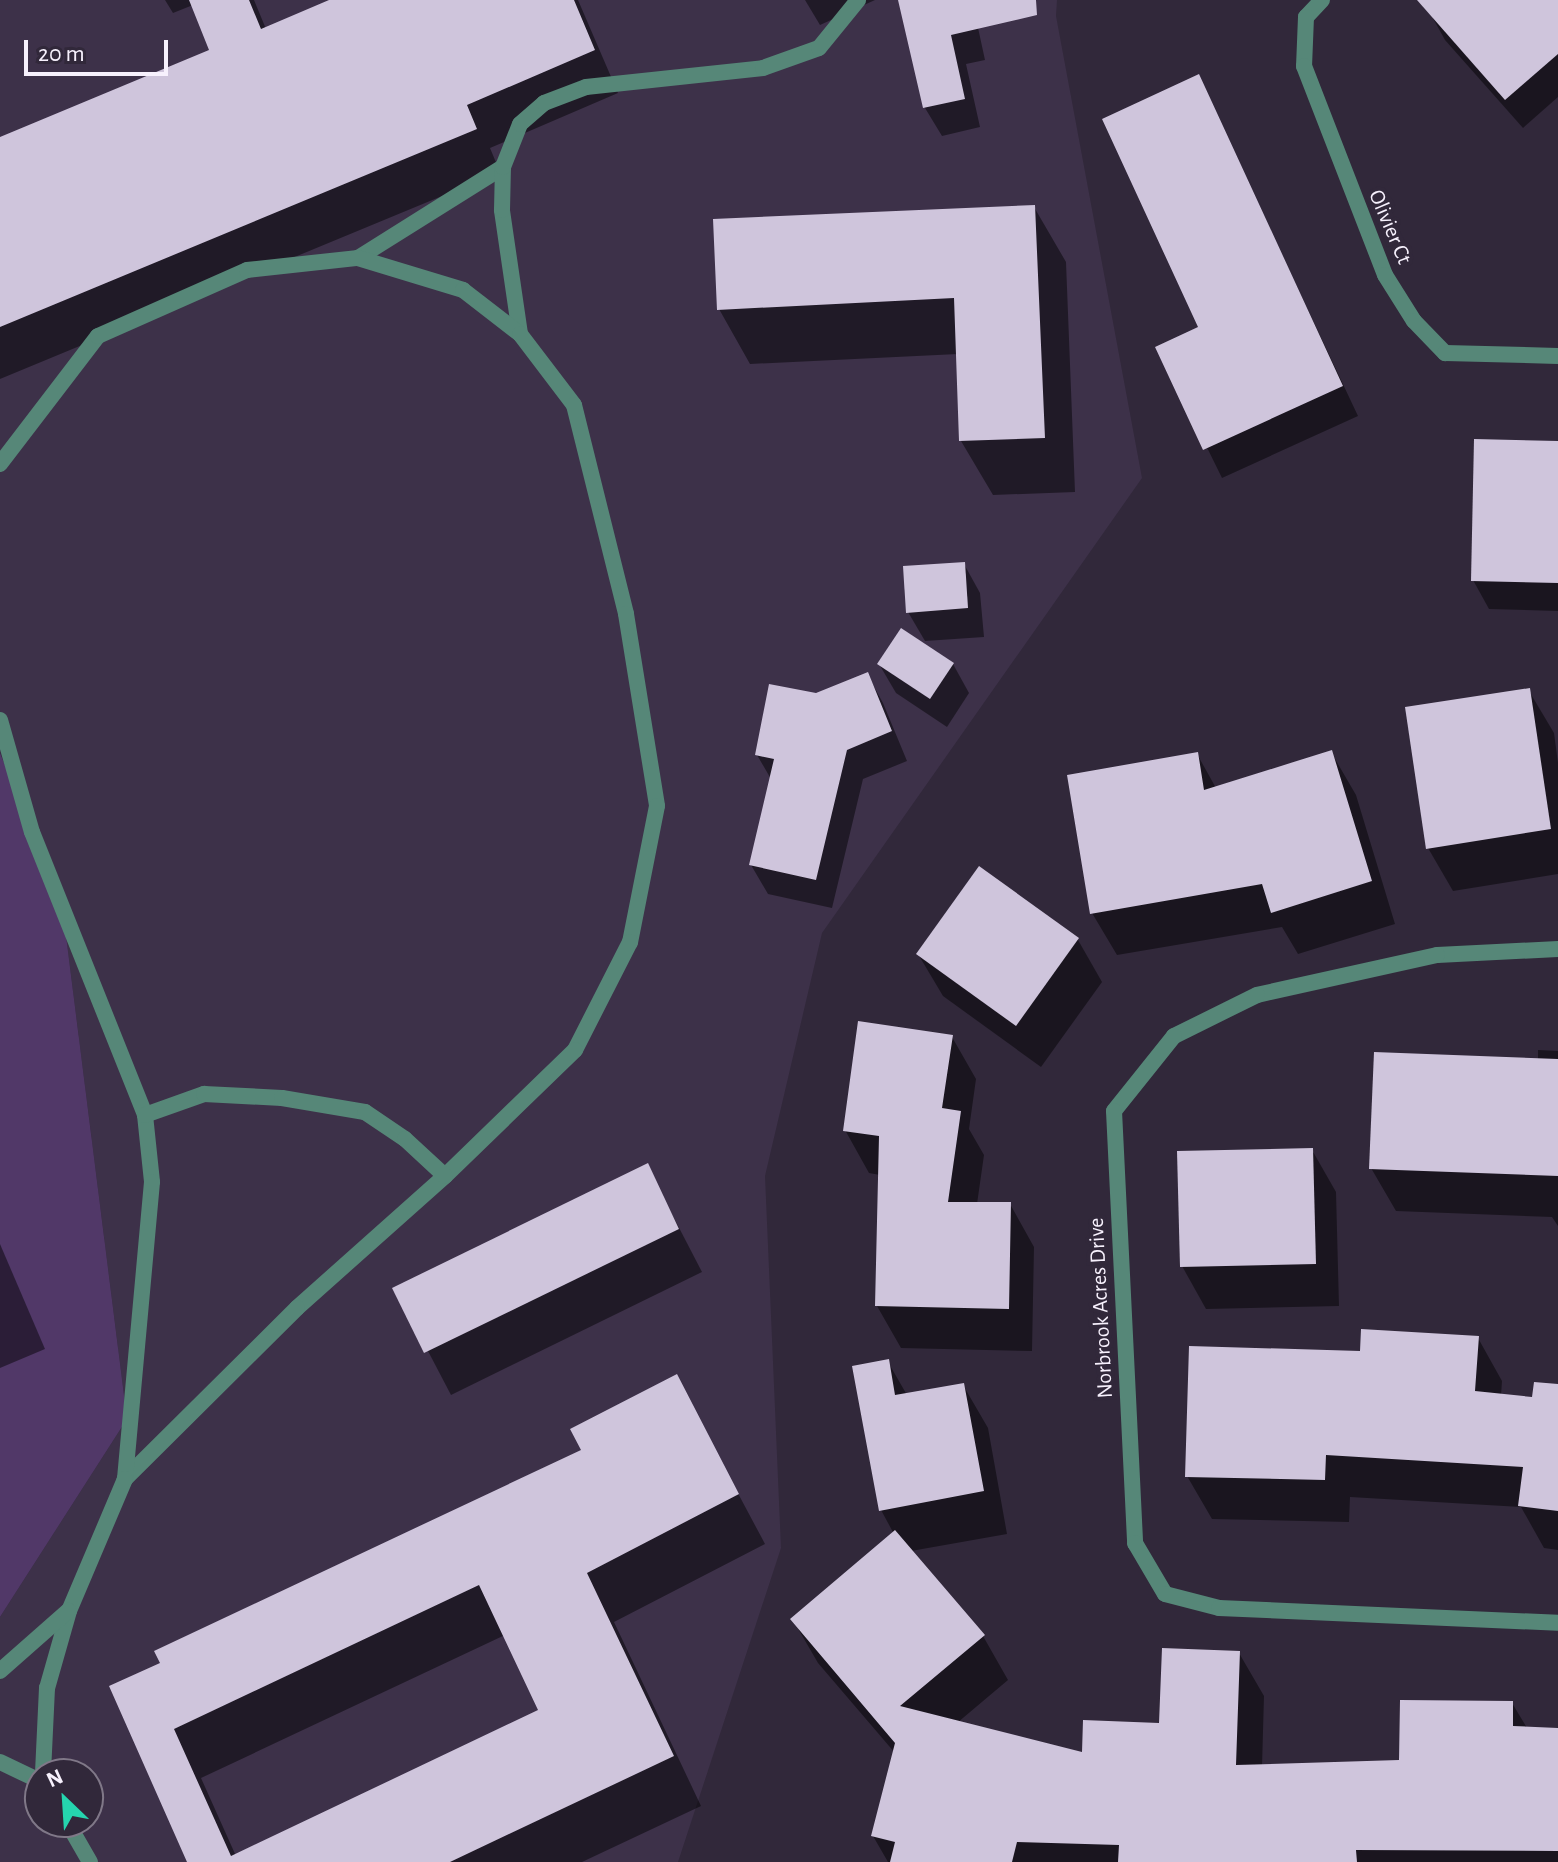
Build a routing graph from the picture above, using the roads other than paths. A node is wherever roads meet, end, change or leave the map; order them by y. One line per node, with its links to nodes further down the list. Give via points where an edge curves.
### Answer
1 (858, 0): 3 (street, via 819,48 763,68 586,87 544,103 520,124)
2 (1322, 0): 6 (street, Olivier Ct, via 1306,17 1304,66 1385,275 1414,321 1445,353)
3 (503, 167): 4 (street); 5 (street, via 502,210)
4 (358, 258): 5 (street, via 463,290); 7 (street, via 247,270 98,336)
5 (520, 334): 11 (street, via 574,405 626,614 657,806 630,942 575,1050)
6 (1558, 356)
7 (0, 464)
8 (0, 720): 10 (street, via 32,832)
9 (1558, 949): 14 (street, Norbrook Acres Drive, via 1437,955 1257,995 1174,1036 1114,1111 1135,1543 1165,1594 1219,1608)
10 (145, 1115): 11 (street, via 204,1094 282,1098 365,1112); 12 (street, via 152,1182)
11 (445, 1176): 12 (street, via 297,1308)
12 (125, 1479): 13 (street)
13 (69, 1611): 15 (street); 16 (street, via 47,1688)
14 (1558, 1623)
15 (0, 1671)
16 (44, 1758)
17 (0, 1762): 18 (street)
18 (24, 1773)
19 (76, 1838): 20 (street)
20 (90, 1862)

